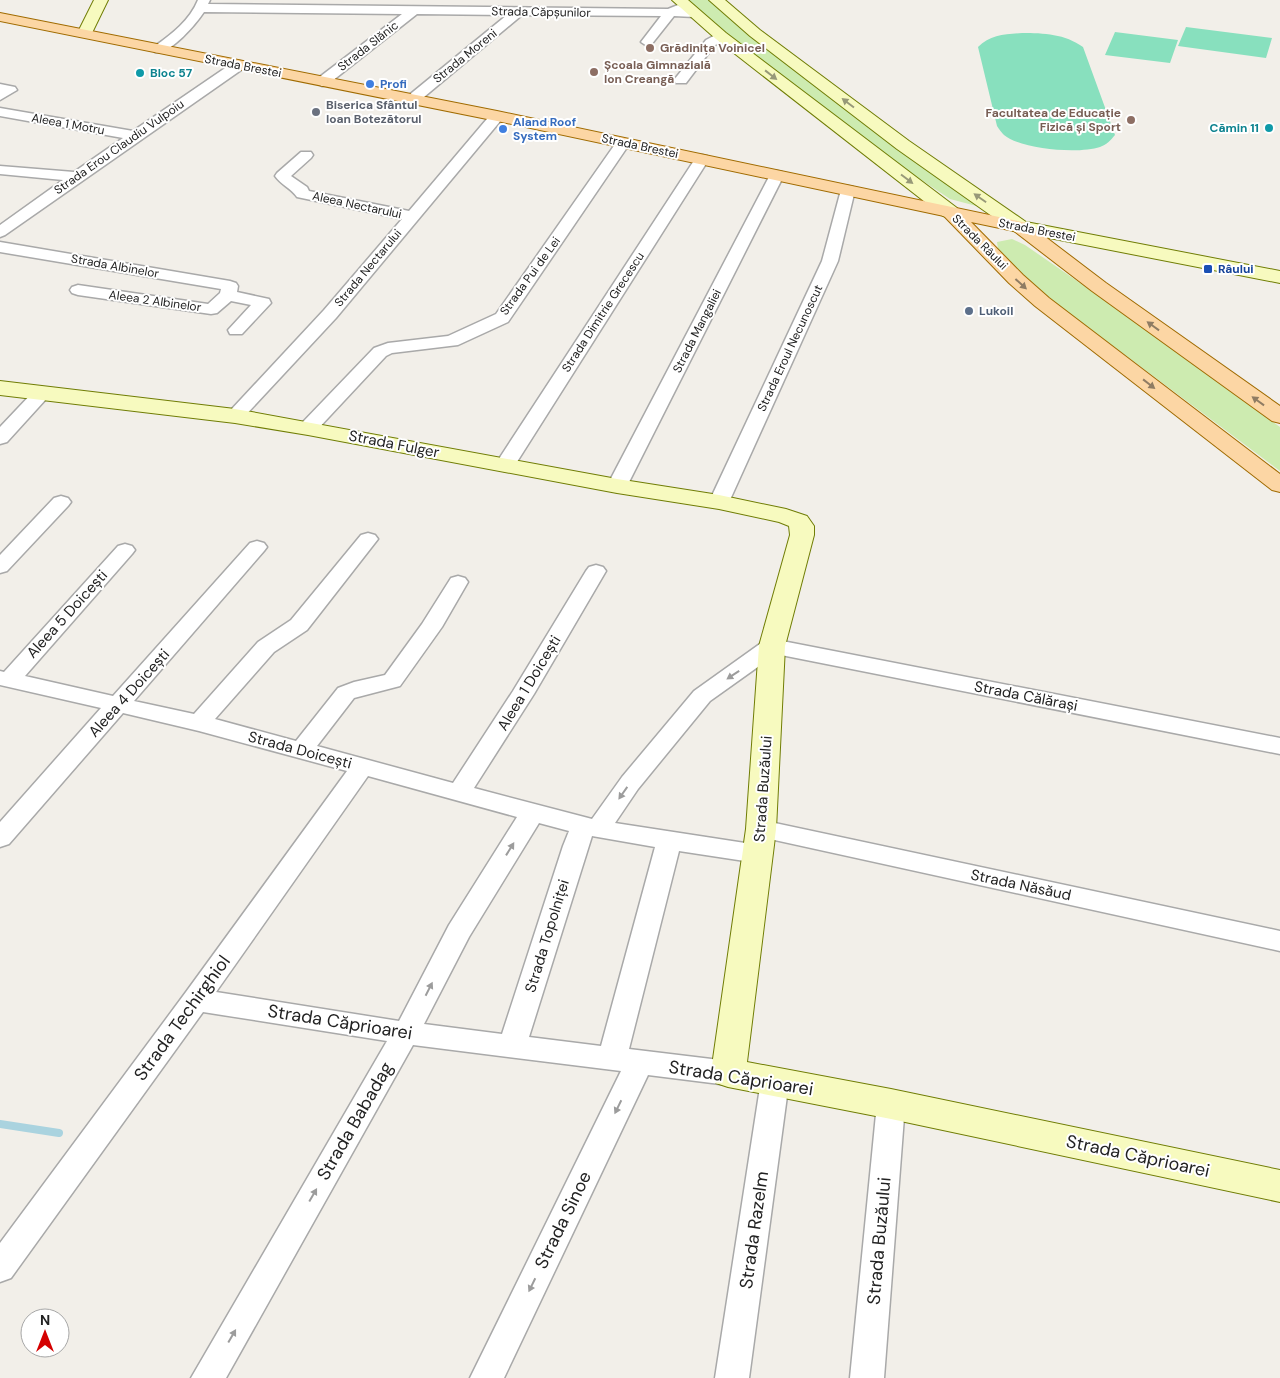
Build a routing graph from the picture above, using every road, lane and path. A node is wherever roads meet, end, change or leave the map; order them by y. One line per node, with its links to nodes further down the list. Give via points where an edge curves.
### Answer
1 (101, 0): 11 (main road)
2 (716, 0): 33 (main road, Strada Râului, one-way to 2, via 903,145)
3 (203, 4): 4 (street, Strada Căpșunilor); 14 (street)
4 (297, 5): 7 (street, Strada Căpșunilor)
5 (463, 5): 7 (street, Strada Căpșunilor); 8 (street, Strada Căpșunilor)
6 (686, 6): 9 (street, Strada Căpșunilor); 12 (main road, Strada Râului)
7 (414, 10): 17 (street, Strada Slănic)
8 (518, 12): 9 (street, Strada Căpșunilor); 20 (street, Strada Moreni)
9 (670, 13): 13 (street)
10 (0, 17): 11 (main road, Strada Brestei)
11 (85, 34): 14 (main road, Strada Brestei)
12 (722, 36): 16 (street, via 710,43); 31 (main road, Strada Râului, one-way to 31)
13 (647, 42)
14 (159, 49): 15 (main road, Strada Brestei)
15 (239, 65): 17 (main road, Strada Brestei); 23 (street, Strada Erou Claudiu Vulpoiu)
16 (681, 80)
17 (322, 82): 20 (main road, Strada Brestei)
18 (0, 88): 19 (street, via 10,90)
19 (0, 96)
20 (413, 99): 22 (main road, Strada Brestei)
21 (0, 112): 23 (street, Aleea 1 Motru)
22 (497, 116): 24 (main road, Strada Brestei); 32 (street, Strada Nectarului)
23 (136, 136): 29 (street, Strada Erou Claudiu Vulpoiu)
24 (623, 143): 26 (main road, Strada Brestei); 46 (street, Strada Pui de Lei, via 502,318 452,341 388,348 380,352)
25 (306, 155): 32 (street, Aleea Nectarului, via 282,176 302,190 302,194)
26 (702, 160): 28 (main road, Strada Brestei); 48 (street, Strada Dimitrie Grecescu)
27 (0, 170): 29 (street)
28 (777, 175): 30 (main road, Strada Brestei); 50 (street, Strada Mangaliei)
29 (76, 177): 34 (street, Strada Erou Claudiu Vulpoiu)
30 (848, 190): 31 (main road, Strada Brestei); 52 (street, Strada Eroul Necunoscut, via 830,261)
31 (950, 212): 33 (main road, Strada Brestei); 49 (main road, Strada Râului, one-way to 49, via 1042,302)
32 (411, 216): 44 (street, Strada Nectarului, via 330,314)
33 (1020, 227): 35 (main road, Strada Brestei); 37 (main road, Strada Râului)
34 (0, 232)
35 (1074, 237): 37 (main road, via 1053,244); 38 (main road, Strada Brestei)
36 (0, 247): 40 (street, Strada Albinelor)
37 (1053, 253): 45 (main road, Strada Râului, one-way to 37)
38 (1280, 277)
39 (78, 290): 40 (street, Aleea 2 Albinelor, via 211,309)
40 (229, 291): 41 (street, Strada Albinelor, via 262,303)
41 (236, 330)
42 (0, 388): 43 (main road, Strada Fulger)
43 (41, 394): 44 (main road, Strada Fulger); 47 (street)
44 (235, 416): 46 (main road, Strada Fulger)
45 (1280, 416)
46 (308, 428): 48 (main road, Strada Fulger)
47 (0, 438)
48 (505, 465): 50 (main road, Strada Fulger)
49 (1280, 485)
50 (617, 486): 52 (main road, Strada Fulger)
51 (61, 502): 57 (street)
52 (719, 502): 53 (main road, Strada Fulger)
53 (786, 516): 60 (main road, Strada Buzăului, via 798,521 802,535)
54 (368, 539): 63 (street, via 316,606 298,625 266,647)
55 (258, 548): 62 (street, Aleea 4 Doicești)
56 (125, 550): 61 (street, Aleea 5 Doicești)
57 (0, 567)
58 (596, 571): 67 (street, Aleea 1 Doicești, via 524,694)
59 (458, 582): 65 (street, via 392,681 346,693)
60 (772, 646): 64 (street, Strada Călărași); 69 (street, one-way to 69, via 702,696); 71 (main road, Strada Buzăului)
61 (5, 678): 62 (street, Strada Doicești)
62 (119, 704): 63 (street, Strada Doicești); 70 (street, Aleea 4 Doicești)
63 (199, 723): 65 (street, Strada Doicești)
64 (1280, 746)
65 (302, 749): 66 (street, Strada Doicești)
66 (362, 767): 67 (street, Strada Doicești); 74 (street, Strada Techirghiol)
67 (459, 793): 68 (street, Strada Doicești)
68 (532, 813): 69 (street, Strada Doicești); 75 (street, Strada Babadag, one-way to 68, via 458,932)
69 (591, 828): 72 (street, Strada Doicești); 76 (street, Strada Topolniței, via 574,846)
70 (0, 838)
71 (759, 841): 72 (street, Strada Doicești); 73 (street, Strada Năsăud); 78 (main road, Strada Buzăului)
72 (669, 842): 77 (street, Strada Sinoe)
73 (1280, 941)
74 (196, 1000): 75 (street, Strada Căprioarei); 82 (street, Strada Techirghiol)
75 (406, 1033): 76 (street, Strada Căprioarei); 83 (street, Strada Babadag, one-way to 75)
76 (512, 1046): 77 (street, Strada Căprioarei)
77 (625, 1061): 78 (street, Strada Căprioarei); 84 (street, Strada Sinoe, one-way to 84)
78 (728, 1073): 79 (main road, Strada Căprioarei)
79 (775, 1081): 80 (main road, Strada Căprioarei); 85 (street, Strada Razelm)
80 (890, 1104): 81 (main road, Strada Căprioarei); 86 (street, Strada Buzăului)
81 (1280, 1186)
82 (0, 1268)
83 (208, 1378)
84 (487, 1378)
85 (732, 1378)
86 (867, 1378)

